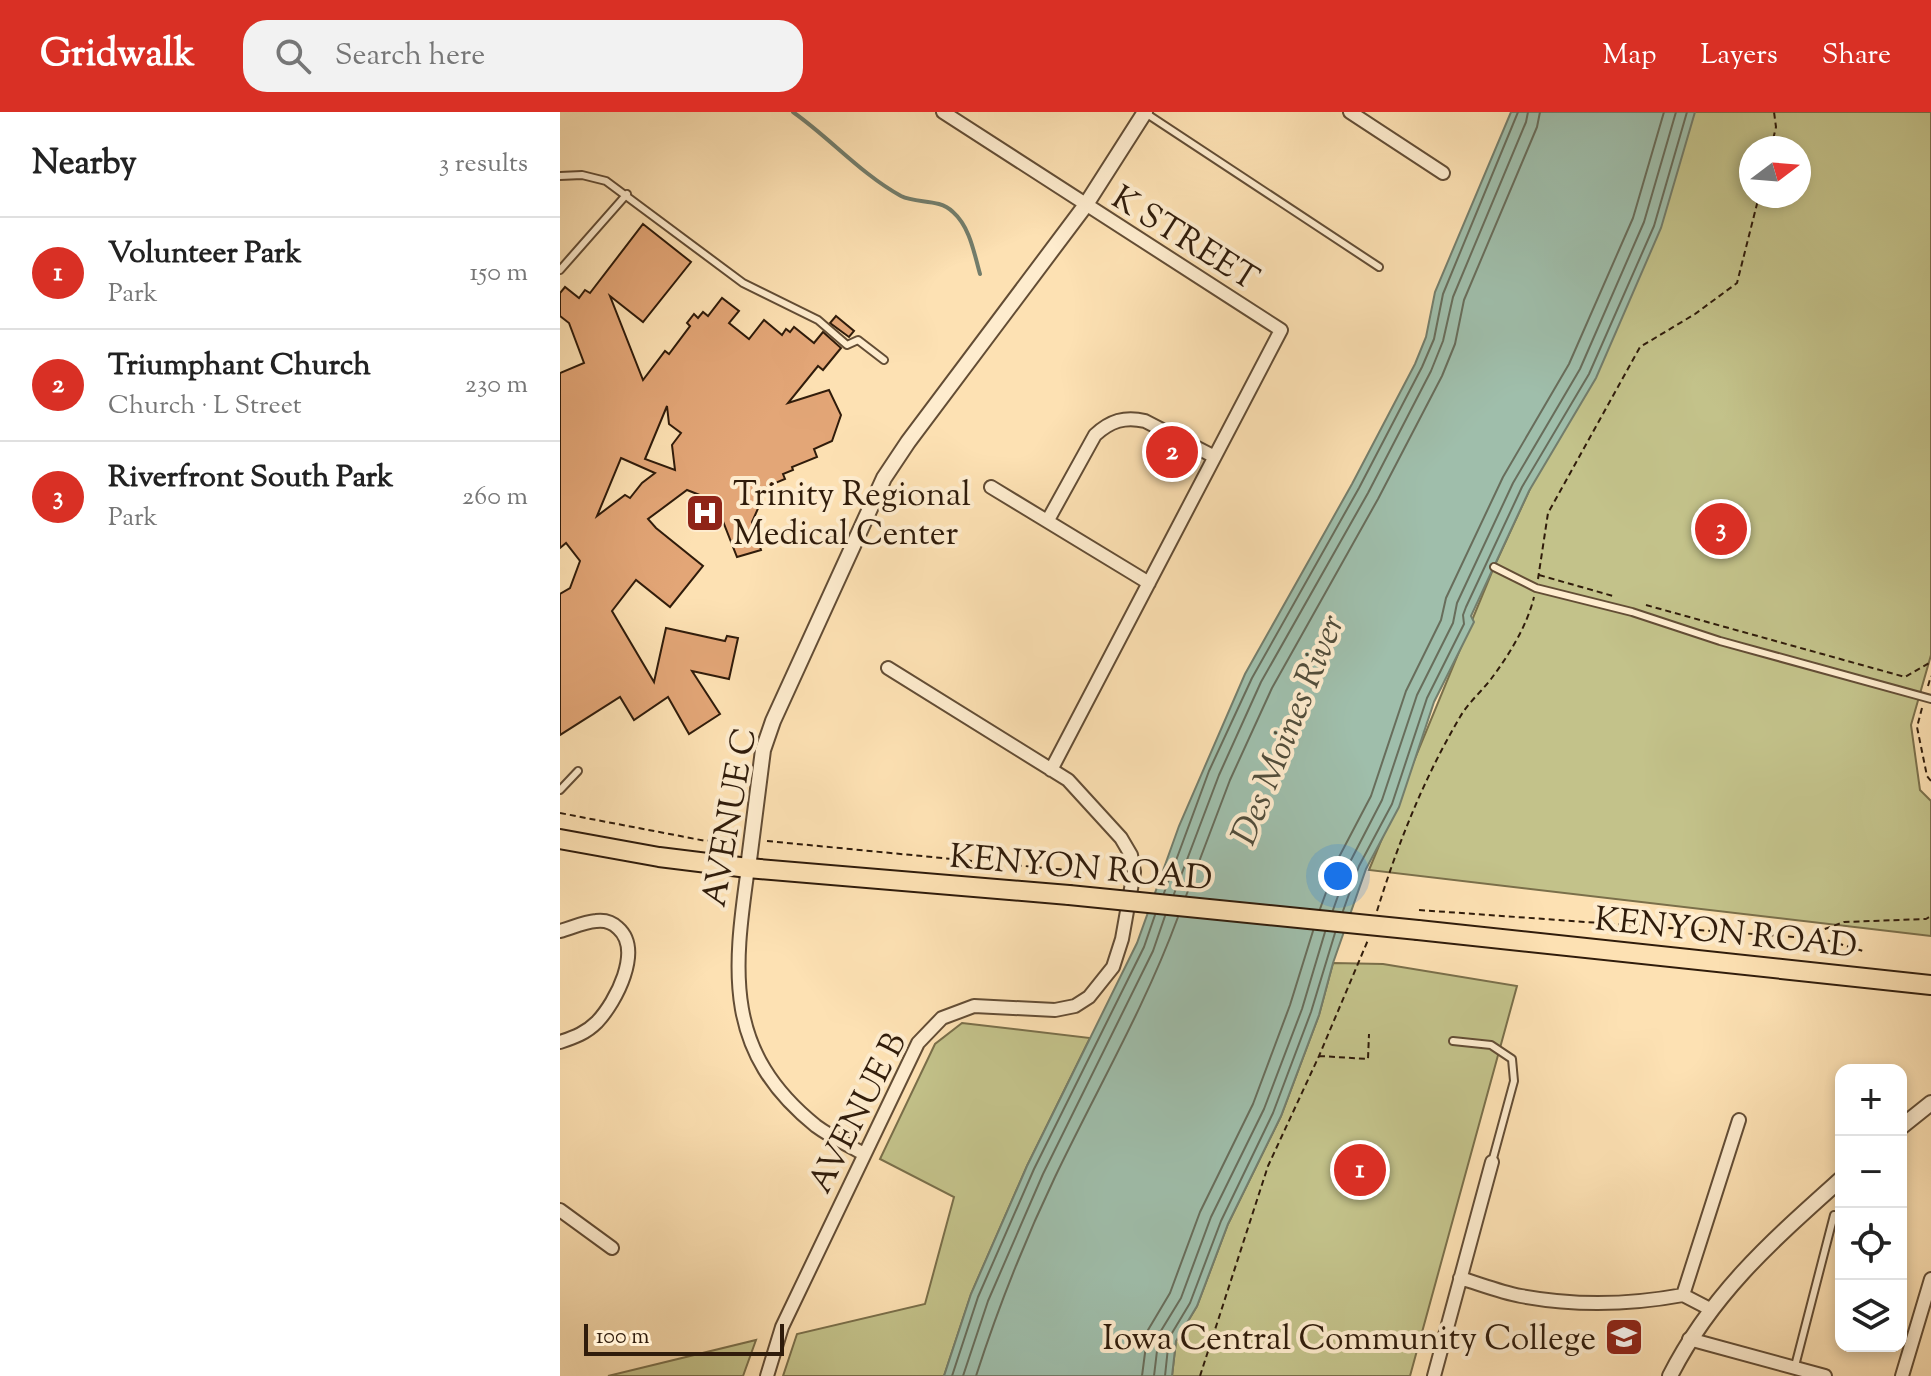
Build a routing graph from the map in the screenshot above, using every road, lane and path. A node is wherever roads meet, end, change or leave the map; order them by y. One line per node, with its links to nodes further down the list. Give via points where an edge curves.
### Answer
1 (943, 112): 9 (street, K STREET)
2 (1145, 112): 9 (street, AVENUE C); 11 (lane)
3 (1350, 112): 6 (street)
4 (1774, 112): 5 (path)
5 (1774, 136)
6 (1443, 173)
7 (560, 176): 8 (lane, via 606,181)
8 (627, 194): 12 (lane); 13 (lane, via 743,283 818,320 847,345 858,340)
9 (1085, 206): 14 (street, K STREET, via 1281,330); 33 (street, AVENUE C, via 884,478 773,721 763,750)
10 (1756, 208): 18 (path, via 1737,283 1640,347 1548,513)
11 (1379, 267)
12 (560, 270)
13 (884, 360)
14 (1213, 456): 16 (street, via 1145,421 1133,418 1106,425 1095,435); 19 (street)
15 (991, 487): 16 (street)
16 (1048, 520): 19 (street)
17 (1494, 567): 20 (lane)
18 (1539, 575): 20 (path); 21 (path)
19 (1149, 583): 27 (street)
20 (1536, 588): 26 (lane); 38 (path, via 1510,650 1461,715 1418,797)
21 (1616, 597)
22 (1646, 605): 23 (path, via 1905,677)
23 (1931, 662)
24 (888, 668): 27 (street, AVENUE B)
25 (1931, 676): 26 (path)
26 (1928, 698): 29 (path, via 1917,727)
27 (1051, 770): 51 (street, AVENUE B, via 1087,798 1131,855 1134,872 1113,967 1075,1006 974,1006 942,1018 918,1043)
28 (578, 771): 30 (lane)
29 (1931, 781)
30 (560, 790)
31 (560, 813): 33 (path, via 706,841)
32 (560, 839): 34 (main road, KENYON ROAD)
33 (751, 840): 34 (street, AVENUE C); 35 (path)
34 (748, 868): 43 (main road, KENYON ROAD, bridge, via 1069,895); 51 (street, AVENUE C, via 737,976 740,1009 751,1041 791,1102 818,1127)
35 (1076, 871)
36 (1419, 910): 41 (path)
37 (1931, 916): 41 (path, via 1844,922 1822,930)
38 (1375, 917)
39 (1371, 930): 47 (path)
40 (560, 931): 46 (street, via 597,920 612,923 623,932 630,959 599,1020 583,1034)
41 (1823, 939): 42 (path)
42 (1863, 951)
43 (1931, 985)
44 (1369, 1034): 47 (path, via 1368,1059)
45 (1453, 1041): 52 (lane, via 1491,1045 1512,1059 1514,1081)
46 (560, 1042)
47 (1319, 1056): 64 (path, via 1268,1166)
48 (1931, 1103): 50 (street)
49 (1739, 1120): 59 (street)
50 (1907, 1122)
51 (864, 1154): 63 (street, AVENUE B, via 782,1327)
52 (1492, 1162): 57 (street)
53 (1835, 1185): 60 (street)
54 (560, 1210): 56 (street)
55 (1834, 1215): 62 (lane)
56 (612, 1248)
57 (1460, 1278): 59 (street, via 1520,1296 1588,1304 1641,1303); 65 (street)
58 (1931, 1279): 68 (street)
59 (1683, 1295): 60 (street)
60 (1710, 1309): 61 (street)
61 (1689, 1339): 62 (street); 66 (street)
62 (1786, 1369): 67 (street)
63 (767, 1376)
64 (1200, 1376)
65 (1434, 1376)
66 (1670, 1376)
67 (1825, 1376)
68 (1902, 1376)

